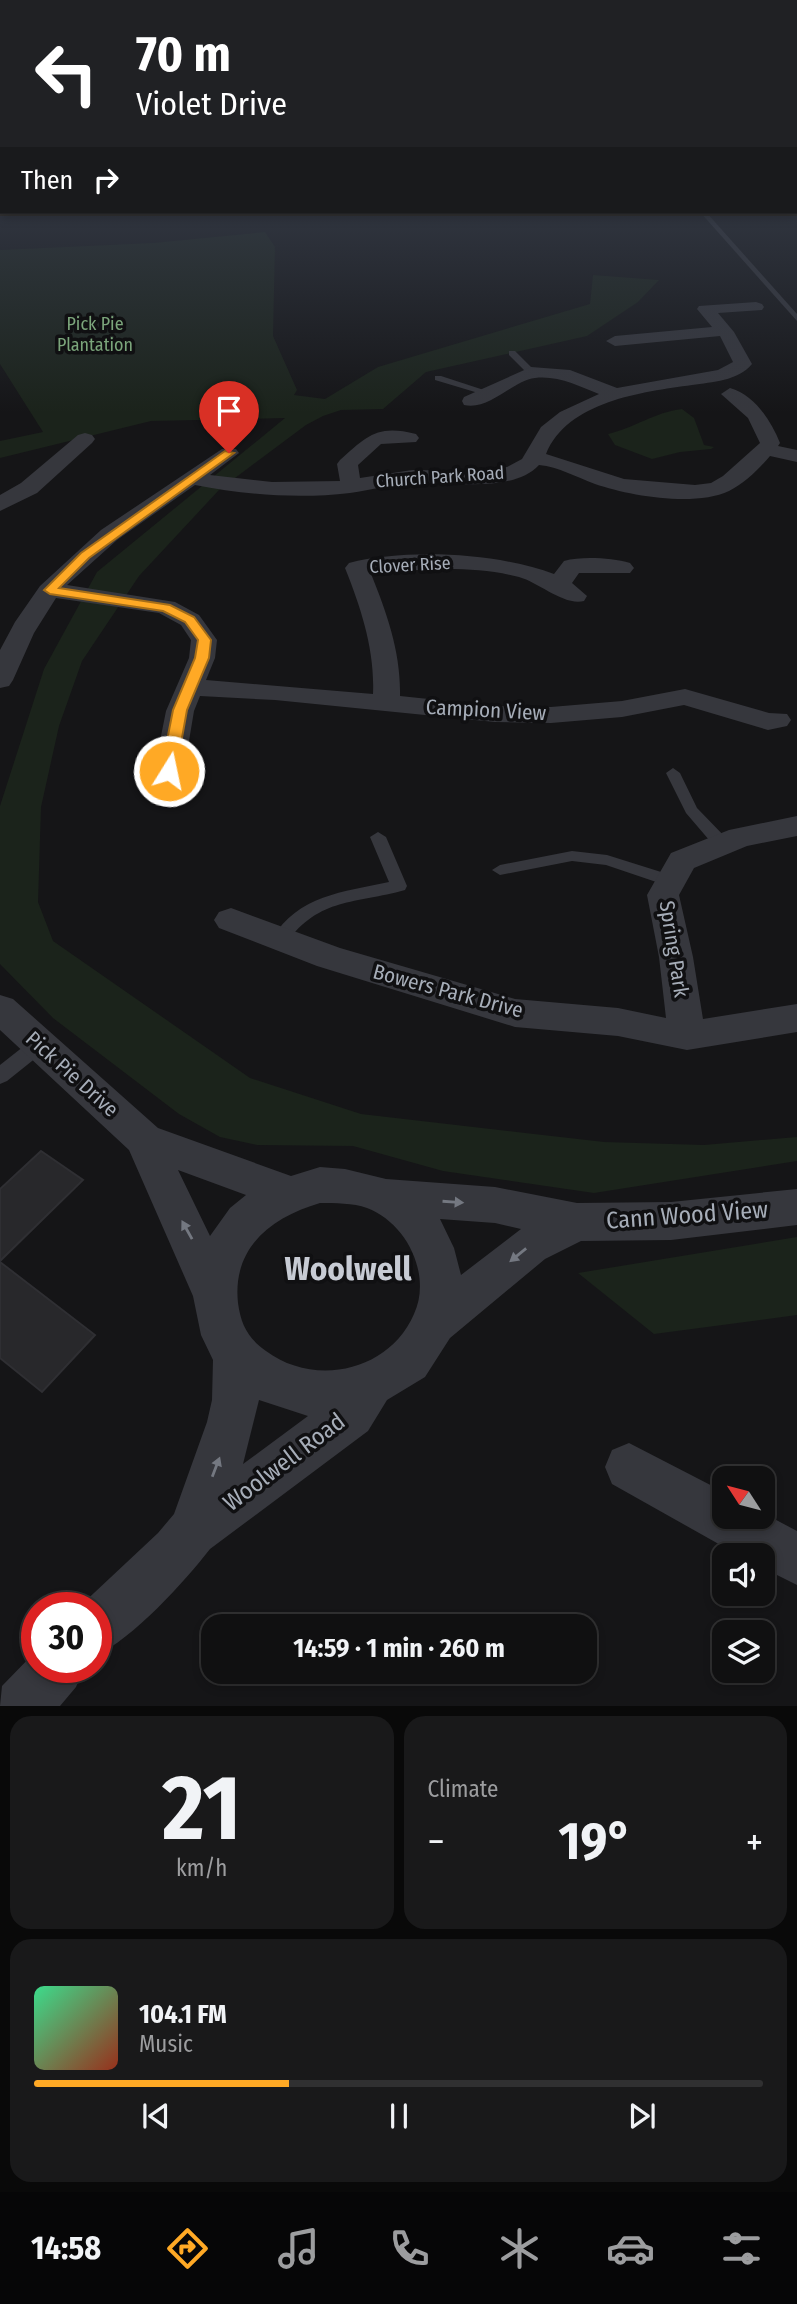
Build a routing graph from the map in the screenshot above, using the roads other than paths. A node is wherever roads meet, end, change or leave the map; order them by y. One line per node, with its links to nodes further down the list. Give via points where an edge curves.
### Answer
1 (740, 254): 3 (lane)
2 (756, 307): 4 (street, Church Park Road, via 705,309)
3 (797, 319)
4 (724, 331): 5 (street, via 644,331); 10 (street, Church Park Road, via 743,364 738,369)
5 (615, 341)
6 (512, 353): 7 (lane)
7 (531, 372): 9 (street); 10 (street, via 564,374)
8 (438, 378): 9 (lane)
9 (488, 393): 12 (street)
10 (613, 393): 18 (street, Church Park Road, via 580,407 547,431)
11 (730, 394): 15 (street, via 765,425 770,443)
12 (471, 401)
13 (409, 438): 20 (street, via 378,432 347,464)
14 (85, 439): 21 (street, via 29,488)
15 (766, 449): 17 (street); 18 (street, via 717,488 691,490 615,483 572,465)
16 (229, 453): 19 (street)
17 (797, 456)
18 (532, 458): 20 (street, Church Park Road, via 528,465 505,475 464,480 419,476)
19 (192, 478): 20 (street, Church Park Road, via 244,485); 23 (street, via 85,555)
20 (351, 486)
21 (0, 504)
22 (622, 568): 26 (street, Clover Rise, via 572,566 567,590 506,568 464,563 357,568 380,628)
23 (50, 590): 24 (street, via 17,639); 25 (street, via 166,607 190,620 204,640)
24 (0, 680)
25 (190, 687): 26 (street, Campion View); 28 (street, via 180,710)
26 (386, 704): 27 (street, Campion View, via 551,715 622,709 685,697 768,722)
27 (777, 720)
28 (169, 771)
29 (673, 773): 32 (lane, via 691,810)
30 (797, 826): 32 (street, Spring Park)
31 (378, 837): 36 (lane, via 399,886 304,911)
32 (722, 844): 34 (street, Spring Park, via 682,861)
33 (500, 870): 34 (lane, via 572,856 607,859)
34 (671, 881): 39 (street, Spring Park, via 663,895)
35 (231, 920): 36 (street, Bowers Park Drive)
36 (280, 939): 39 (street, Bowers Park Drive, via 515,1013 618,1022)
37 (0, 1009): 40 (street, Pick Pie Drive)
38 (797, 1018): 39 (street, Bowers Park Drive)
39 (687, 1036)
40 (40, 1044): 41 (lane); 42 (street, Pick Pie Drive)
41 (0, 1076)
42 (144, 1140): 43 (street, Pick Pie Drive); 47 (street, Pick Pie Drive, one-way to 42)
43 (288, 1193): 44 (street, via 320,1185 354,1186); 47 (street, via 259,1209 235,1232 220,1261)
44 (385, 1197): 46 (street, Cann Wood View, one-way to 46, via 495,1205); 48 (street, via 409,1213 428,1236 442,1293)
45 (797, 1207): 46 (street, Cann Wood View, via 671,1221)
46 (577, 1222): 48 (street, Cann Wood View, one-way to 48, via 530,1245)
47 (214, 1293): 49 (street, via 219,1326)
48 (435, 1323): 50 (street, via 410,1360)
49 (235, 1355): 50 (street, via 272,1385 321,1396); 52 (street, Woolwell Road, one-way to 49, via 226,1438 239,1380)
50 (370, 1386): 52 (street, Woolwell Road, via 351,1414)
51 (629, 1467): 53 (street)
52 (192, 1531): 54 (street, Woolwell Road)
53 (797, 1559)
54 (112, 1612)
55 (43, 1683): 56 (street)
56 (22, 1706)

